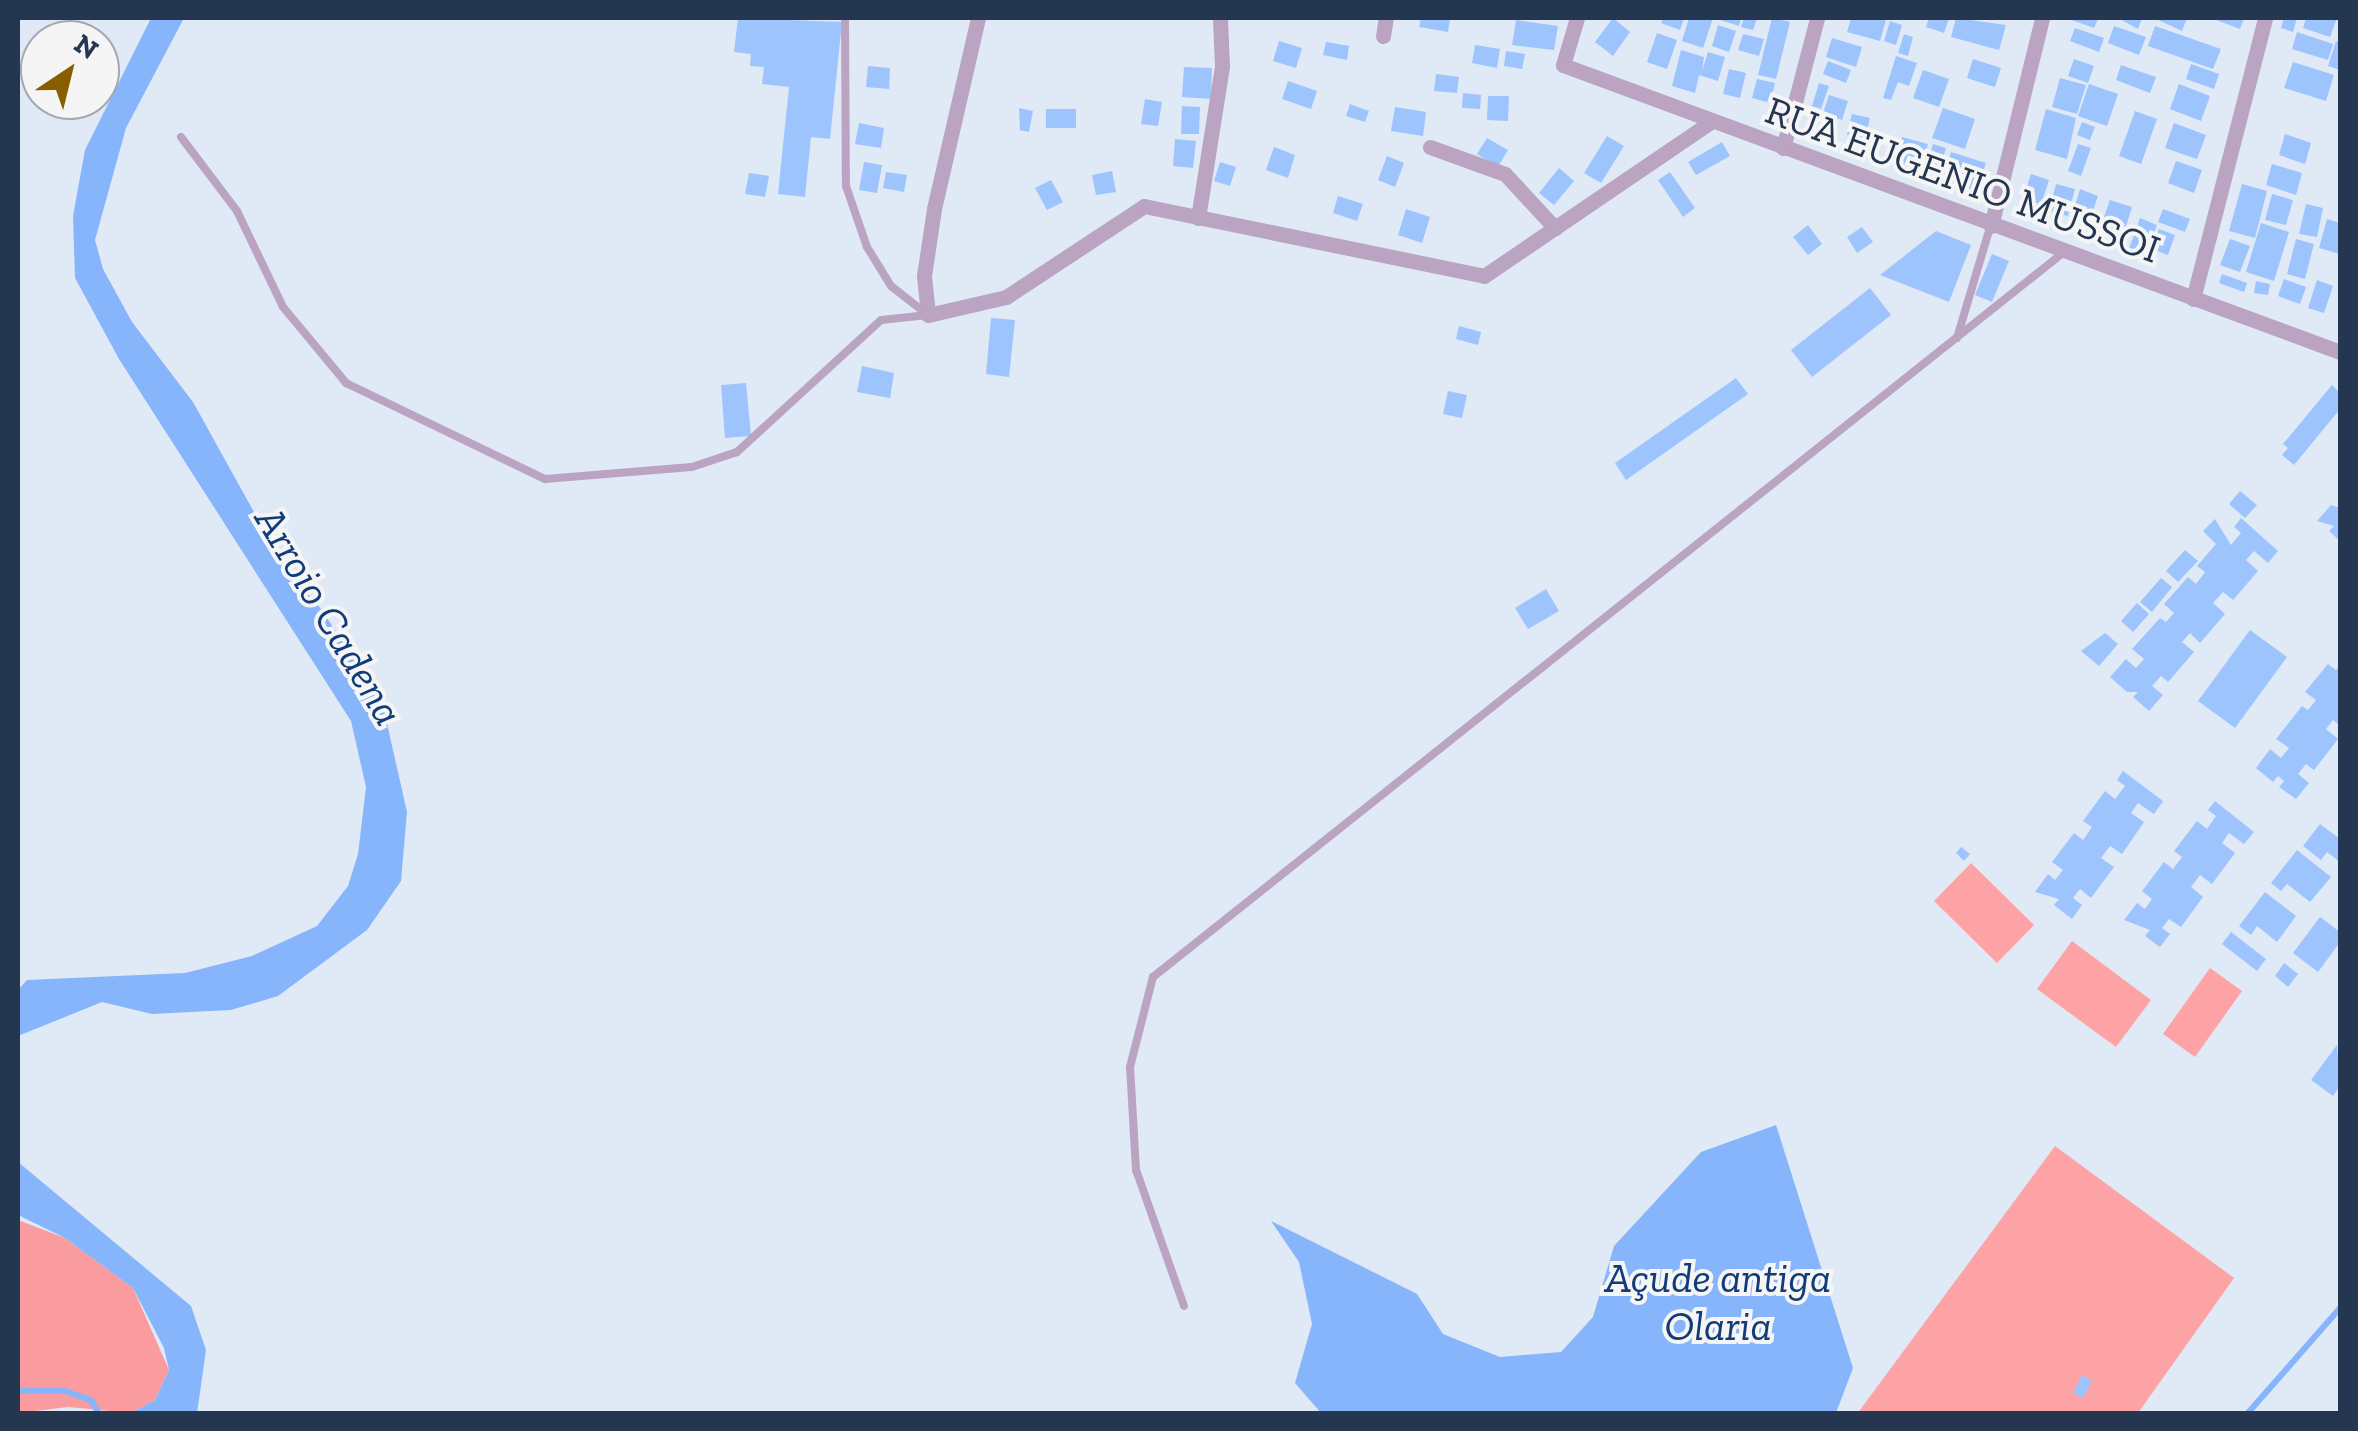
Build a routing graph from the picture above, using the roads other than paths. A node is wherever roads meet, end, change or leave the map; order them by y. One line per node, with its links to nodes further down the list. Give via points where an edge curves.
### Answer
1 (845, 18): 19 (lane, via 846,186 867,247 891,286)
2 (978, 18): 19 (street, via 934,210 924,276)
3 (1220, 18): 14 (street, via 1222,66)
4 (1386, 18): 9 (street)
5 (1577, 18): 10 (street, RUA EUGENIO MUSSOI, via 1563,65)
6 (1817, 18): 13 (street)
7 (2042, 18): 15 (street)
8 (2264, 18): 18 (street)
9 (1383, 36)
10 (1712, 121): 13 (street, RUA EUGENIO MUSSOI); 16 (street)
11 (181, 137): 19 (lane, via 236,211 283,308 346,382 545,479 692,466 736,452 880,320)
12 (1430, 146): 16 (street, via 1505,174)
13 (1782, 148): 15 (street, RUA EUGENIO MUSSOI)
14 (1198, 218): 16 (street, via 1484,276); 19 (street, via 1144,206 1006,297)
15 (1991, 226): 17 (street, RUA EUGENIO MUSSOI); 20 (lane)
16 (1556, 228)
17 (2064, 252): 18 (street, RUA EUGENIO MUSSOI); 20 (lane)
18 (2193, 299): 21 (street, RUA EUGENIO MUSSOI)
19 (928, 315)
20 (1956, 338): 22 (lane, via 1152,977 1130,1067 1136,1170)
21 (2340, 352)
22 (1184, 1306)

